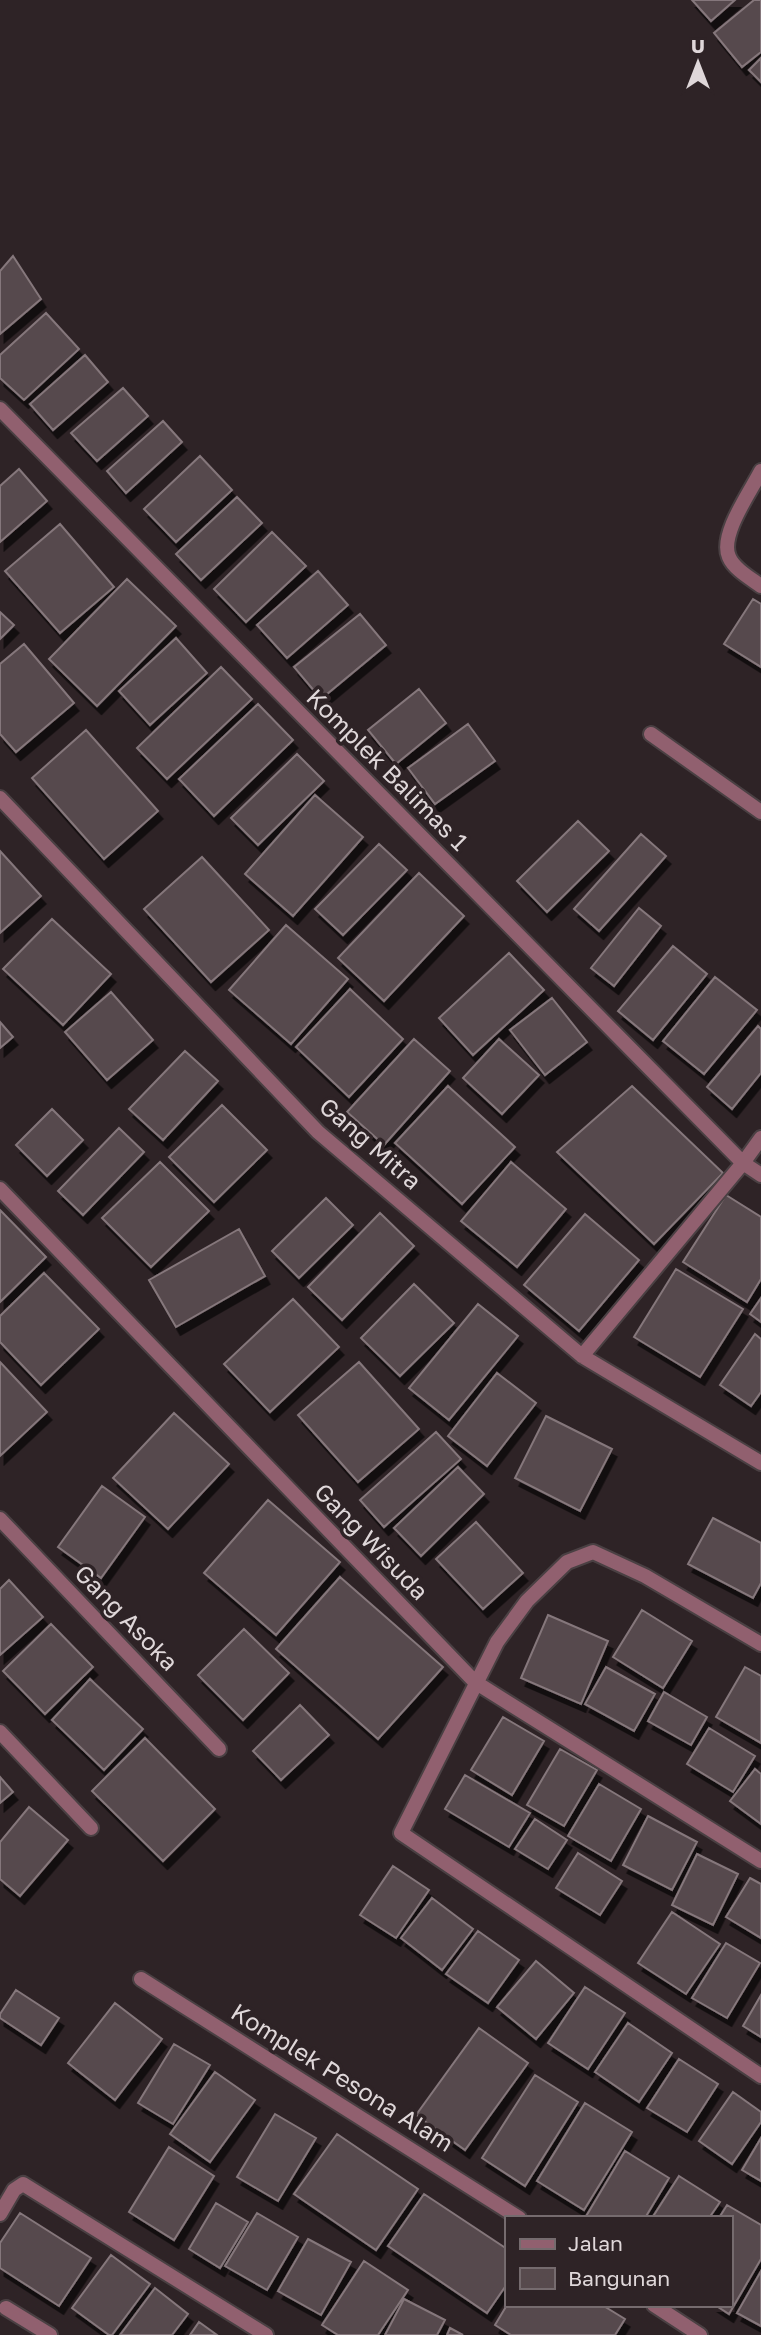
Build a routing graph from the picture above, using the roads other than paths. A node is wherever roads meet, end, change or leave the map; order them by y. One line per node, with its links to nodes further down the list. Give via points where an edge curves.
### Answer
1 (0, 409): 8 (street, Komplek Balimas 1)
2 (761, 471): 3 (street, via 730,528 727,548 729,558)
3 (761, 586)
4 (651, 734): 6 (street)
5 (0, 798): 11 (street, Gang Mitra, via 318,1132)
6 (761, 812)
7 (761, 1138): 8 (street)
8 (743, 1163): 9 (street, Komplek Balimas 1); 11 (street)
9 (761, 1175)
10 (0, 1189): 15 (street, Gang Wisuda)
11 (582, 1356): 12 (street, Gang Mitra)
12 (761, 1463)
13 (0, 1519): 17 (street, Gang Asoka)
14 (761, 1644): 15 (street, via 645,1576 593,1552 567,1562 527,1601)
15 (475, 1682): 19 (street, Gang Wisuda); 21 (street, via 401,1833)
16 (0, 1732): 18 (street)
17 (219, 1748)
18 (91, 1828)
19 (761, 1861)
20 (141, 1979): 23 (street, Komplek Pesona Alam)
21 (761, 2076)
22 (0, 2214): 27 (street, via 23,2184)
23 (516, 2216)
24 (657, 2307): 28 (street)
25 (6, 2308): 26 (street)
26 (50, 2335)
27 (266, 2335)
28 (700, 2335)

